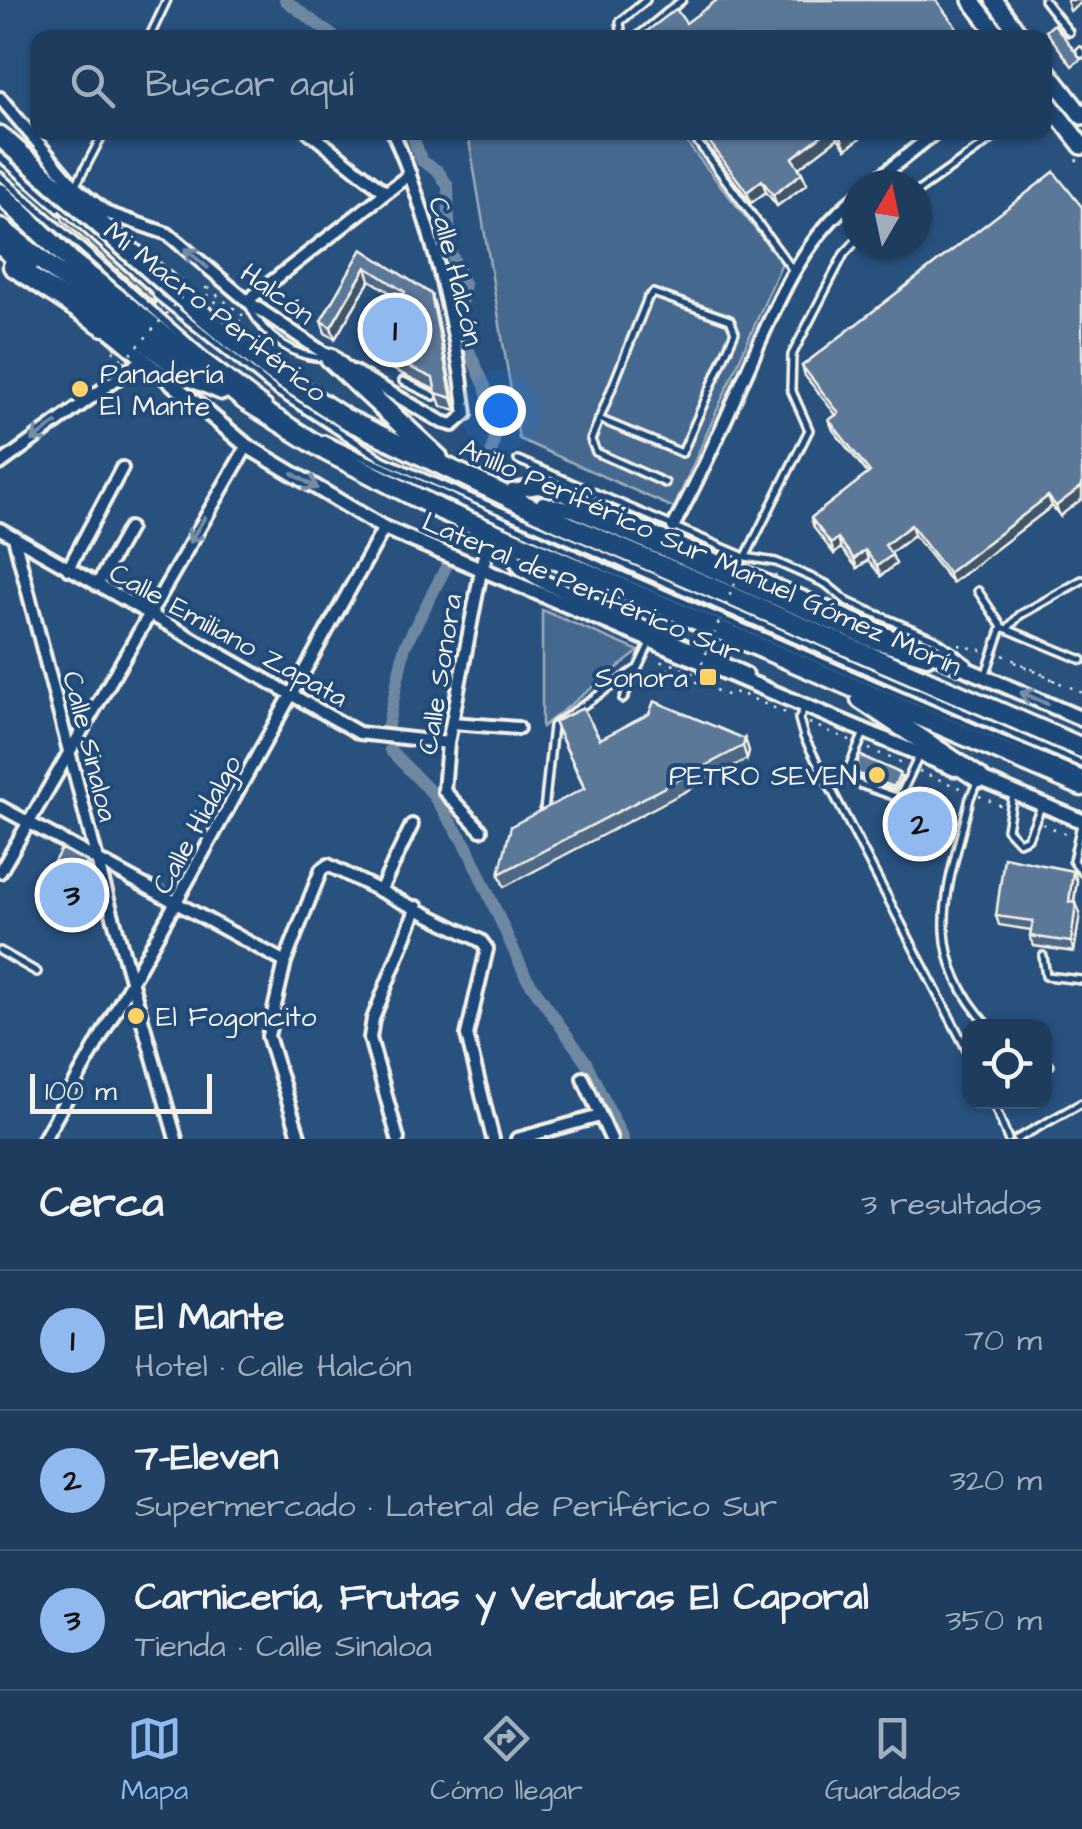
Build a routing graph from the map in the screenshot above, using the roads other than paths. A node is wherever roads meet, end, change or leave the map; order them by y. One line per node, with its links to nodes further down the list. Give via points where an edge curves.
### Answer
1 (166, 0): 7 (lane)
2 (646, 0): 8 (lane, via 620,22)
3 (682, 0): 9 (lane)
4 (971, 0): 10 (main road)
5 (994, 0): 11 (main road)
6 (1044, 0): 12 (lane)
7 (153, 30)
8 (621, 30)
9 (646, 30)
10 (994, 30)
11 (1016, 30)
12 (1068, 32)
13 (1052, 77): 14 (main road)
14 (1061, 89): 15 (lane); 18 (main road)
15 (1052, 95)
16 (0, 98): 20 (street, Halcón)
17 (1052, 108): 28 (main road)
18 (1082, 116)
19 (0, 136): 34 (highway, Anillo Periférico Sur Manuel Gómez Morín)
20 (30, 138)
21 (32, 140): 34 (street, Halcón)
22 (100, 140): 34 (lane)
23 (319, 140): 35 (street)
24 (396, 140): 31 (street, Calle Halcón)
25 (696, 140): 44 (lane)
26 (926, 140): 30 (street)
27 (991, 140): 33 (lane)
28 (1082, 146)
29 (0, 157): 97 (lane, Mi Macro Periférico, via 276,392 384,460)
30 (889, 170)
31 (410, 174): 35 (street); 54 (street, Calle Halcón, via 447,314 465,404)
32 (0, 176): 98 (lane, Mi Macro Periférico, via 207,358 328,442)
33 (932, 181)
34 (71, 192): 46 (street, Halcón, one-way to 34, via 168,234 117,218); 59 (highway, Anillo Periférico Sur Manuel Gómez Morín, via 274,372 344,418)
35 (385, 192): 46 (street)
36 (0, 193): 43 (highway)
37 (0, 204): 43 (highway)
38 (842, 208): 44 (street)
39 (0, 228): 45 (highway)
40 (0, 245): 47 (highway)
41 (0, 256): 47 (highway)
42 (842, 258): 70 (lane, via 792,355 791,389 809,430)
43 (74, 264): 52 (highway)
44 (792, 268): 65 (street)
45 (64, 282): 47 (highway); 52 (highway, via 189,376)
46 (248, 301): 48 (street, Halcón); 48 (lane, via 260,328 304,358)
47 (104, 326): 49 (street, Lateral de Periférico Sur)
48 (330, 358): 54 (street, Halcón, via 442,422); 59 (highway)
49 (144, 359): 55 (street, Lateral de Periférico Sur); 57 (street, one-way to 57)
50 (403, 381): 51 (lane)
51 (434, 396)
52 (246, 400): 81 (highway, via 328,452 442,510)
53 (600, 419): 53 (lane, via 653,293 735,325 682,453); 60 (lane, via 591,440 596,452)
54 (462, 421)
55 (246, 446): 64 (street, Lateral de Periférico Sur, one-way to 64); 76 (street, one-way to 76)
56 (518, 460): 65 (lane)
57 (0, 464)
58 (122, 468): 71 (street)
59 (457, 474): 83 (highway, Anillo Periférico Sur Manuel Gómez Morín)
60 (665, 484)
61 (512, 491): 82 (street, via 554,490)
62 (543, 503): 82 (street, via 875,642)
63 (129, 528): 74 (street)
64 (384, 528): 72 (street, Lateral de Periférico Sur); 84 (street, Calle Hidalgo)
65 (673, 528): 70 (lane)
66 (7, 532): 68 (street); 71 (street, Calle Emiliano Zapata); 95 (street, Calle Sinaloa)
67 (488, 540): 72 (street)
68 (0, 544)
69 (513, 556): 86 (street, via 544,582 717,658)
70 (746, 557): 82 (lane, via 826,584 848,602 934,640)
71 (68, 570): 74 (street, Calle Emiliano Zapata)
72 (480, 571): 78 (street, Lateral de Periférico Sur); 89 (street, Calle Sonora)
73 (1082, 580): 77 (lane)
74 (97, 586): 76 (street, Calle Emiliano Zapata)
75 (978, 592): 77 (lane)
76 (148, 614): 84 (street, Calle Emiliano Zapata); 95 (street)
77 (1006, 627): 79 (lane); 82 (lane, via 990,652)
78 (648, 647): 80 (lane); 86 (street, Lateral de Periférico Sur)
79 (1082, 660)
80 (636, 670): 85 (lane); 104 (lane, via 553,726)
81 (823, 674): 99 (highway); 100 (highway)
82 (986, 676): 88 (street, one-way to 82)
83 (932, 685): 91 (highway); 94 (highway, Anillo Periférico Sur Manuel Gómez Morín)
84 (293, 695): 93 (street, Calle Emiliano Zapata, via 359,733); 113 (street, Calle Hidalgo)
85 (624, 699)
86 (791, 702): 87 (street, Lateral de Periférico Sur)
87 (802, 713): 92 (street, Lateral de Periférico Sur); 122 (lane, via 804,737)
88 (1082, 719)
89 (452, 723): 90 (street); 93 (street, Calle Sonora)
90 (518, 728)
91 (1082, 734)
92 (862, 739): 96 (street, Lateral de Periférico Sur); 96 (lane, via 848,770 854,782 898,798)
93 (448, 744): 108 (street, Calle Sonora, via 444,791)
94 (1082, 748)
95 (70, 752): 106 (street); 109 (street, Calle Sinaloa)
96 (916, 762): 99 (street, Lateral de Periférico Sur)
97 (1082, 764)
98 (1082, 774)
99 (976, 786): 101 (street, Lateral de Periférico Sur); 121 (lane, via 941,931 971,1007)
100 (1082, 786)
101 (1014, 792): 102 (street, Lateral de Periférico Sur); 102 (lane, via 1008,829 1019,842 1028,838)
102 (1042, 804): 105 (street, Lateral de Periférico Sur)
103 (0, 807): 106 (street)
104 (544, 811)
105 (1082, 821): 111 (lane, via 1073,861)
106 (28, 822): 109 (street); 110 (street)
107 (412, 825): 112 (street)
108 (481, 830)
109 (97, 860): 113 (street); 120 (street, Calle Sinaloa)
110 (0, 872)
111 (1082, 872)
112 (381, 889): 114 (street); 117 (street, via 328,865 320,870)
113 (178, 904): 117 (street); 120 (street, Calle Hidalgo)
114 (417, 907): 130 (street, via 370,1038); 131 (street, via 487,949 467,1035)
115 (0, 951): 118 (lane)
116 (1043, 956): 119 (lane, via 1046,976)
117 (285, 962): 129 (street, via 268,1036)
118 (36, 972)
119 (1082, 980)
120 (131, 981): 127 (street, Calle Hidalgo); 128 (street, Calle Sinaloa)
121 (982, 1019)
122 (962, 1041)
123 (583, 1078): 126 (street)
124 (1082, 1104): 135 (lane)
125 (996, 1109): 134 (lane)
126 (600, 1116): 132 (street); 133 (street)
127 (44, 1139)
128 (176, 1139)
129 (300, 1139)
130 (398, 1139)
131 (492, 1139)
132 (518, 1139)
133 (611, 1139)
134 (1008, 1139)
135 (1017, 1139)

